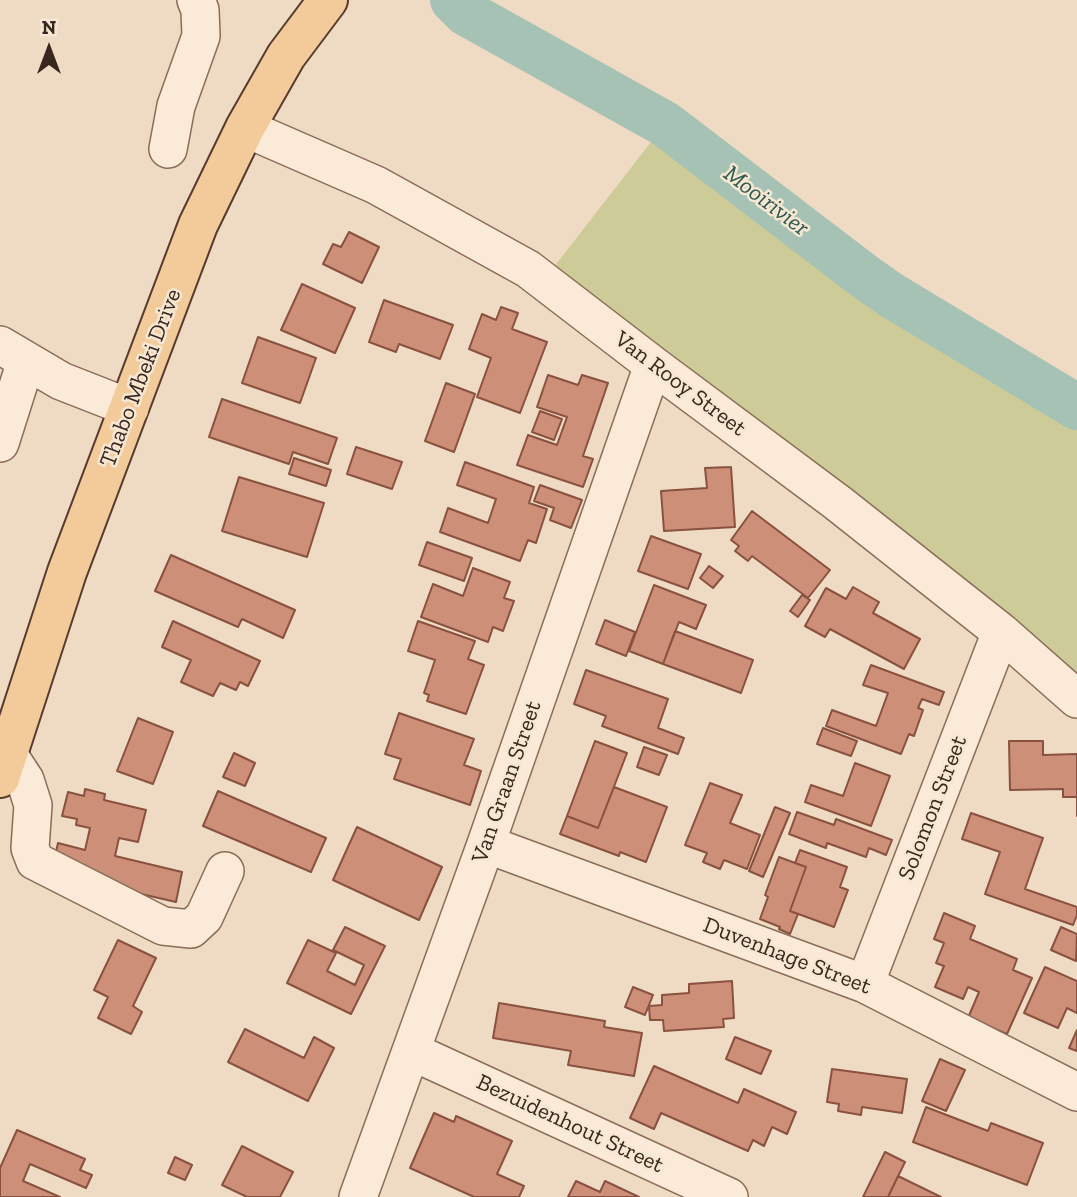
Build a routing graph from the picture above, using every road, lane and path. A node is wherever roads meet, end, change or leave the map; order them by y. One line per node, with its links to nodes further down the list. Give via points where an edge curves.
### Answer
1 (196, 0): 4 (street, via 201,36 176,106)
2 (328, 0): 3 (main road, Thabo Mbeki Drive, via 286,57)
3 (245, 128): 6 (street, Van Rooy Street, via 376,185 528,269); 7 (main road, Thabo Mbeki Drive, via 198,225)
4 (168, 149)
5 (13, 353): 7 (street, via 61,381); 8 (street)
6 (653, 365): 9 (street, Van Rooy Street); 12 (street, Van Graan Street)
7 (130, 408): 11 (main road, Thabo Mbeki Drive, via 67,572)
8 (0, 443)
9 (1001, 632): 10 (street, Van Rooy Street); 14 (street, Solomon Street)
10 (1077, 699)
11 (4, 766): 13 (street, via 26,780 33,805 30,848 35,861 163,926 191,929 204,917)
12 (486, 845): 14 (street, Duvenhage Street); 15 (street, Van Graan Street)
13 (225, 871)
14 (865, 984): 16 (street, Duvenhage Street)
15 (411, 1051): 17 (street, Van Graan Street); 18 (street, Bezuidenhout Street)
16 (1077, 1092)
17 (358, 1197)
18 (729, 1197)

